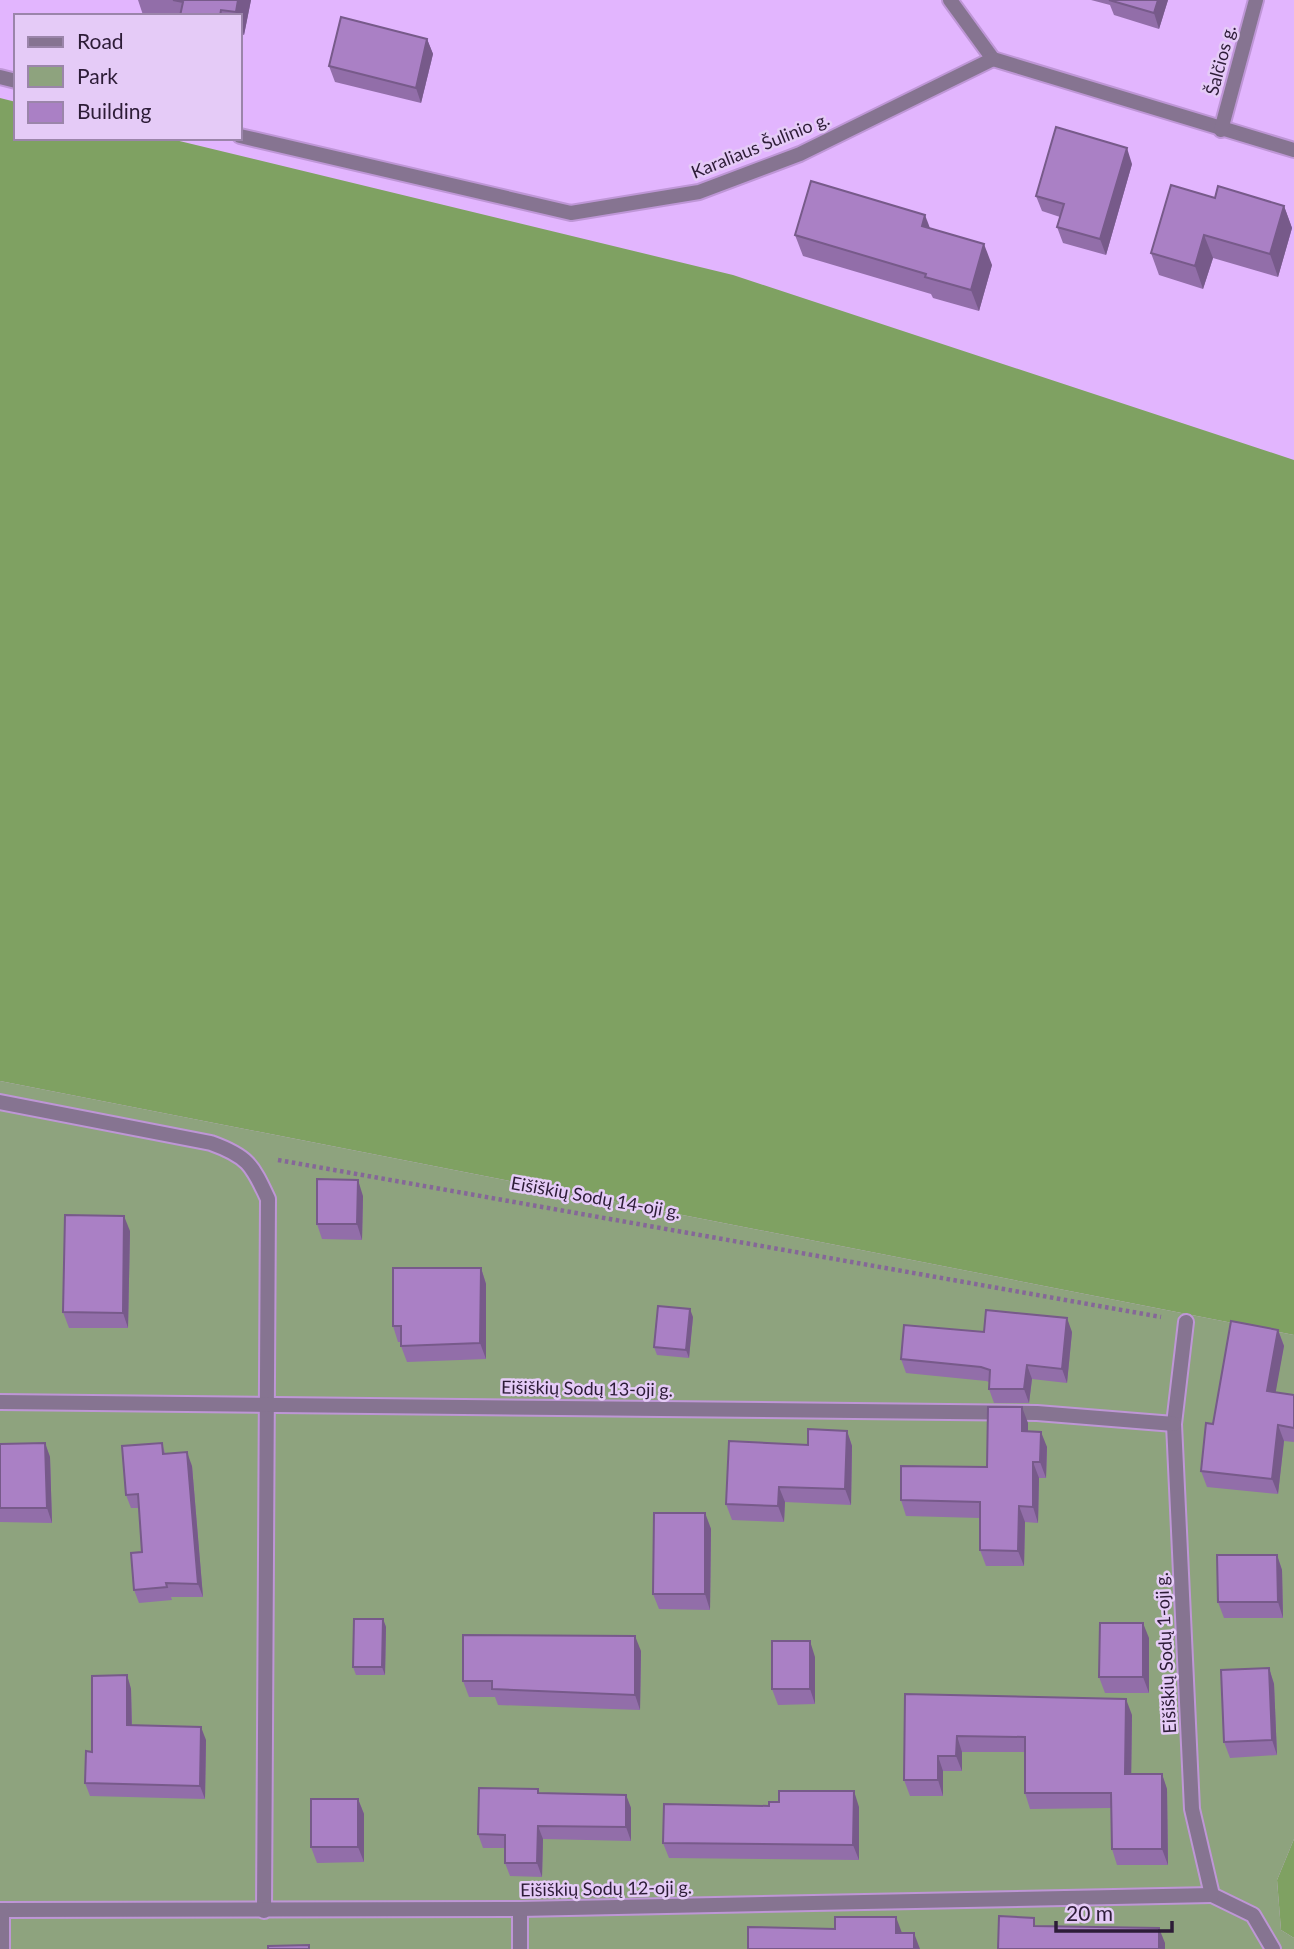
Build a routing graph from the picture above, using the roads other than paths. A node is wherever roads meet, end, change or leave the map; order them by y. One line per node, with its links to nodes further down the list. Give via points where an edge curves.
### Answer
1 (950, 0): 3 (street)
2 (1256, 0): 4 (street, Šalčios g.)
3 (993, 59): 4 (street); 5 (street, Karaliaus Šulinio g., via 800,153 699,192 570,213)
4 (1221, 130): 6 (street)
5 (242, 136)
6 (1294, 150)
7 (0, 1102): 10 (street, via 211,1143 239,1153 268,1199)
8 (1186, 1322): 11 (street, Eišiškių Sodų 1-oji g.)
9 (0, 1402): 10 (street, Eišiškių Sodų 13-oji g.)
10 (269, 1404): 11 (street, Eišiškių Sodų 13-oji g., via 1037,1413); 15 (street)
11 (1174, 1424): 12 (street, Eišiškių Sodų 1-oji g., via 1192,1810)
12 (1212, 1895): 13 (street, Eišiškių Sodų 12-oji g.); 18 (street, via 1252,1914)
13 (520, 1909): 15 (street, Eišiškių Sodų 12-oji g.); 17 (street)
14 (1, 1910): 15 (street, Eišiškių Sodų 12-oji g.); 16 (street)
15 (264, 1911)
16 (2, 1949)
17 (520, 1949)
18 (1273, 1949)

